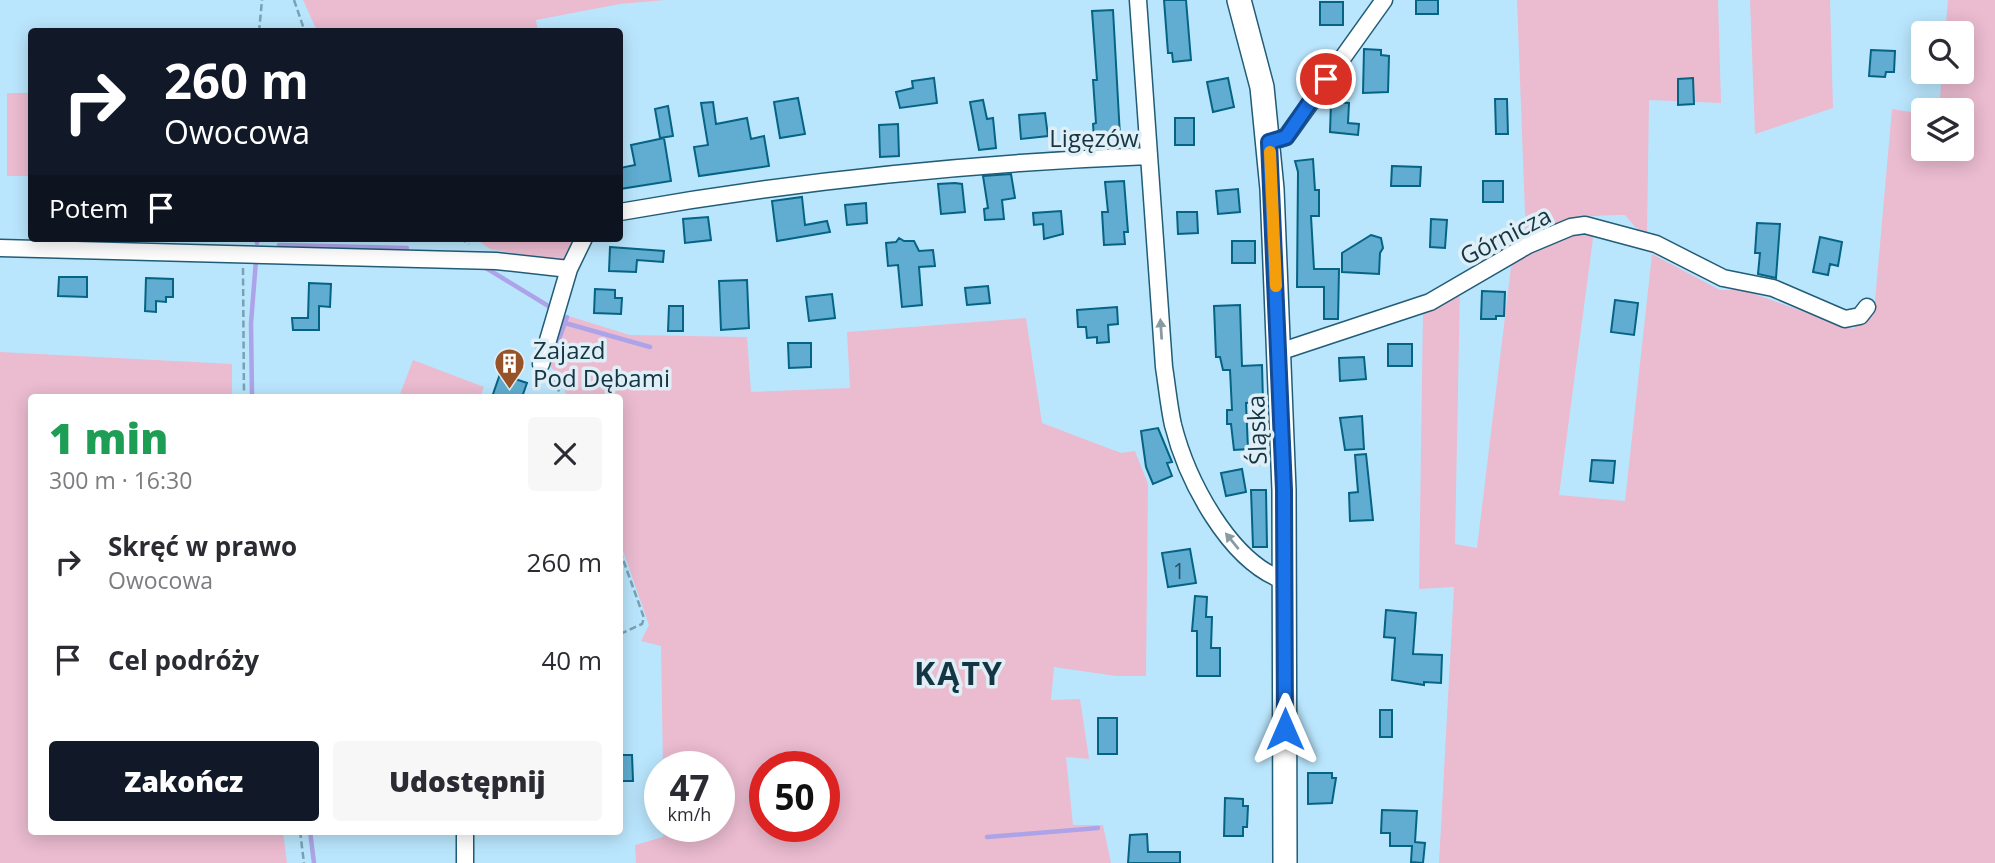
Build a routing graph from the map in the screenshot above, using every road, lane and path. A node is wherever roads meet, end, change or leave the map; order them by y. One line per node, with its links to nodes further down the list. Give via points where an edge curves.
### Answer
1 (262, 0): 6 (path)
2 (294, 0): 7 (path)
3 (1138, 0): 9 (street)
4 (1239, 0): 8 (main road, Śląska, via 1262,87)
5 (1384, 0): 8 (street, via 1286,137)
6 (259, 28)
7 (304, 28)
8 (1269, 142): 16 (main road, Śląska)
9 (1149, 156): 10 (street, Ligęzów, via 1012,162 850,177 740,190); 21 (street, Ligęzów, one-way to 9, via 1236,548 1209,511 1174,426 1164,367)
10 (623, 211)
11 (582, 242): 14 (street)
12 (0, 248): 13 (street)
13 (244, 252): 14 (street, via 496,261); 18 (path)
14 (569, 269): 17 (street)
15 (1867, 307): 16 (street, Górnicza, via 1860,316 1845,319 1773,288 1723,278 1656,244 1585,225 1528,245 1430,302)
16 (1279, 352): 21 (main road, Śląska)
17 (541, 364): 19 (path)
18 (244, 394)
19 (561, 394)
20 (623, 559): 22 (path, via 644,618 642,624)
21 (1285, 581): 27 (main road, Śląska)
22 (623, 633)
23 (300, 835): 25 (path)
24 (465, 835): 26 (street)
25 (304, 863)
26 (466, 863)
27 (1285, 863)

